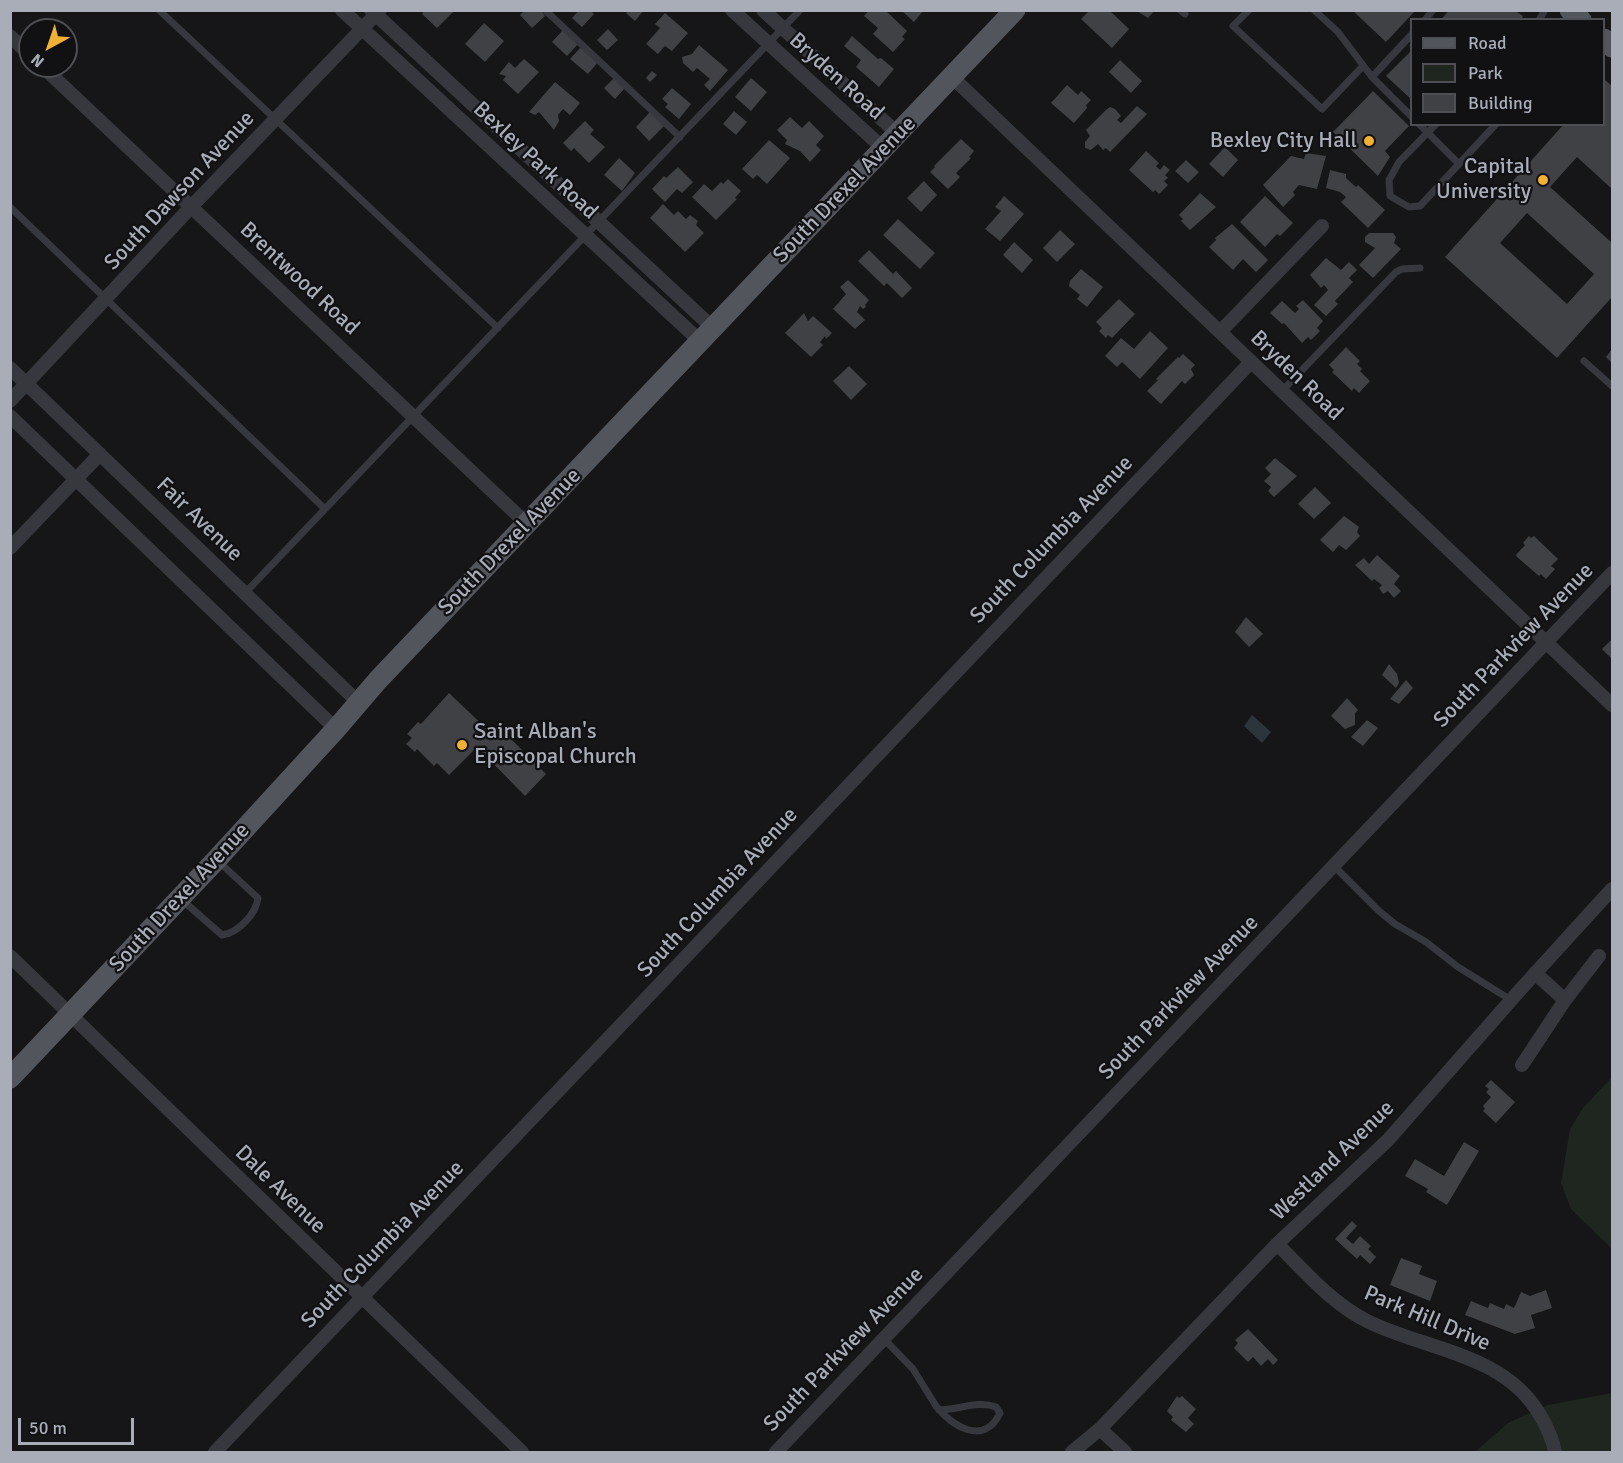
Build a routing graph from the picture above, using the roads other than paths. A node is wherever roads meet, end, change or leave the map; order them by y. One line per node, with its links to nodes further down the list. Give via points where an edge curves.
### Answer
1 (159, 10): 20 (lane)
2 (342, 10): 12 (street, Bexley Park Road)
3 (545, 10): 27 (lane)
4 (732, 10): 14 (street, Bryden Road)
5 (763, 10): 11 (street, Bryden Road)
6 (800, 10): 11 (lane)
7 (1015, 10): 16 (main road, South Drexel Avenue)
8 (1248, 10): 15 (lane, via 1233,26 1322,109)
9 (1314, 10): 15 (lane, via 1338,32)
10 (376, 12): 12 (street, South Dawson Avenue); 21 (street, Bexley Park Road)
11 (783, 28): 14 (lane); 28 (street, Bryden Road)
12 (362, 29): 20 (street, South Dawson Avenue); 26 (street, Bexley Park Road)
13 (1410, 36): 17 (lane)
14 (768, 44): 27 (lane); 28 (street, Bryden Road)
15 (1363, 66): 17 (lane)
16 (952, 77): 28 (main road, South Drexel Avenue); 38 (street, Bryden Road)
17 (1372, 77): 19 (lane)
18 (55, 78): 31 (street, Brentwood Road)
19 (1410, 115)
20 (277, 120): 31 (street, South Dawson Avenue); 37 (lane)
21 (492, 123): 26 (lane); 32 (street, Bexley Park Road)
22 (1421, 126): 25 (lane)
23 (1434, 126): 25 (lane)
24 (1494, 126): 29 (lane)
25 (1428, 133): 29 (lane); 29 (lane, via 1399,162 1389,180 1390,196 1408,207 1420,206)
26 (478, 137): 34 (street, Bexley Park Road)
27 (680, 137): 32 (lane)
28 (891, 142): 39 (main road, South Drexel Avenue)
29 (1460, 164)
30 (10, 207): 36 (lane)
31 (191, 207): 36 (street, South Dawson Avenue); 48 (street, Brentwood Road)
32 (599, 222): 34 (lane); 39 (street, Bexley Park Road)
33 (1322, 226): 38 (street)
34 (586, 236): 37 (lane); 39 (street, Bexley Park Road)
35 (1420, 268): 45 (lane, via 1396,272)
36 (106, 300): 43 (street, South Dawson Avenue); 51 (lane)
37 (498, 328): 48 (lane)
38 (1220, 332): 41 (street, Bryden Road)
39 (706, 335): 52 (main road, South Drexel Avenue)
40 (1584, 361): 44 (lane)
41 (1251, 362): 45 (street, Bryden Road); 73 (street, South Columbia Avenue)
42 (10, 368): 43 (street, Fair Avenue)
43 (27, 384): 46 (street, South Dawson Avenue); 49 (street, Fair Avenue)
44 (1612, 386)
45 (1282, 391): 56 (street, Bryden Road)
46 (10, 401)
47 (10, 416): 50 (street)
48 (414, 416): 51 (lane); 52 (street, Brentwood Road)
49 (100, 454): 50 (street); 55 (street, Fair Avenue)
50 (76, 479): 53 (street); 59 (street)
51 (325, 509): 55 (lane)
52 (526, 524): 57 (main road, South Drexel Avenue)
53 (10, 548)
54 (1612, 573): 56 (street, South Parkview Avenue)
55 (245, 593): 57 (street, Fair Avenue)
56 (1547, 642): 58 (street, Bryden Road); 61 (street, South Parkview Avenue)
57 (358, 702): 59 (main road, South Drexel Avenue)
58 (1612, 705)
59 (336, 729): 60 (main road, South Drexel Avenue)
60 (217, 859): 63 (main road, South Drexel Avenue); 63 (lane, via 258,898 251,915 231,934 222,935)
61 (1334, 866): 67 (lane, via 1395,924); 74 (street, South Parkview Avenue)
62 (1612, 889): 66 (street, Westland Avenue)
63 (180, 898): 69 (main road, South Drexel Avenue)
64 (10, 956): 69 (street, Dale Avenue)
65 (1599, 956): 68 (street)
66 (1535, 973): 67 (street, Westland Avenue); 68 (street)
67 (1510, 1000): 72 (street, Westland Avenue, via 1388,1140)
68 (1565, 1000): 70 (street)
69 (70, 1015): 71 (main road, South Drexel Avenue); 73 (street, Dale Avenue)
70 (1522, 1065)
71 (10, 1078)
72 (1277, 1244): 76 (street, Westland Avenue); 82 (street, Park Hill Drive, via 1333,1298 1368,1322 1490,1368 1515,1385 1535,1407)
73 (362, 1298): 77 (street, South Columbia Avenue); 78 (street, Dale Avenue)
74 (884, 1339): 75 (lane, via 913,1368); 79 (street, South Parkview Avenue)
75 (939, 1410): 75 (lane, via 953,1424 970,1431 982,1431 1000,1413 986,1404)
76 (1100, 1429): 80 (street, Westland Avenue); 81 (street)
77 (215, 1452)
78 (522, 1452)
79 (776, 1452)
80 (1072, 1452)
81 (1125, 1452)
82 (1555, 1452)

